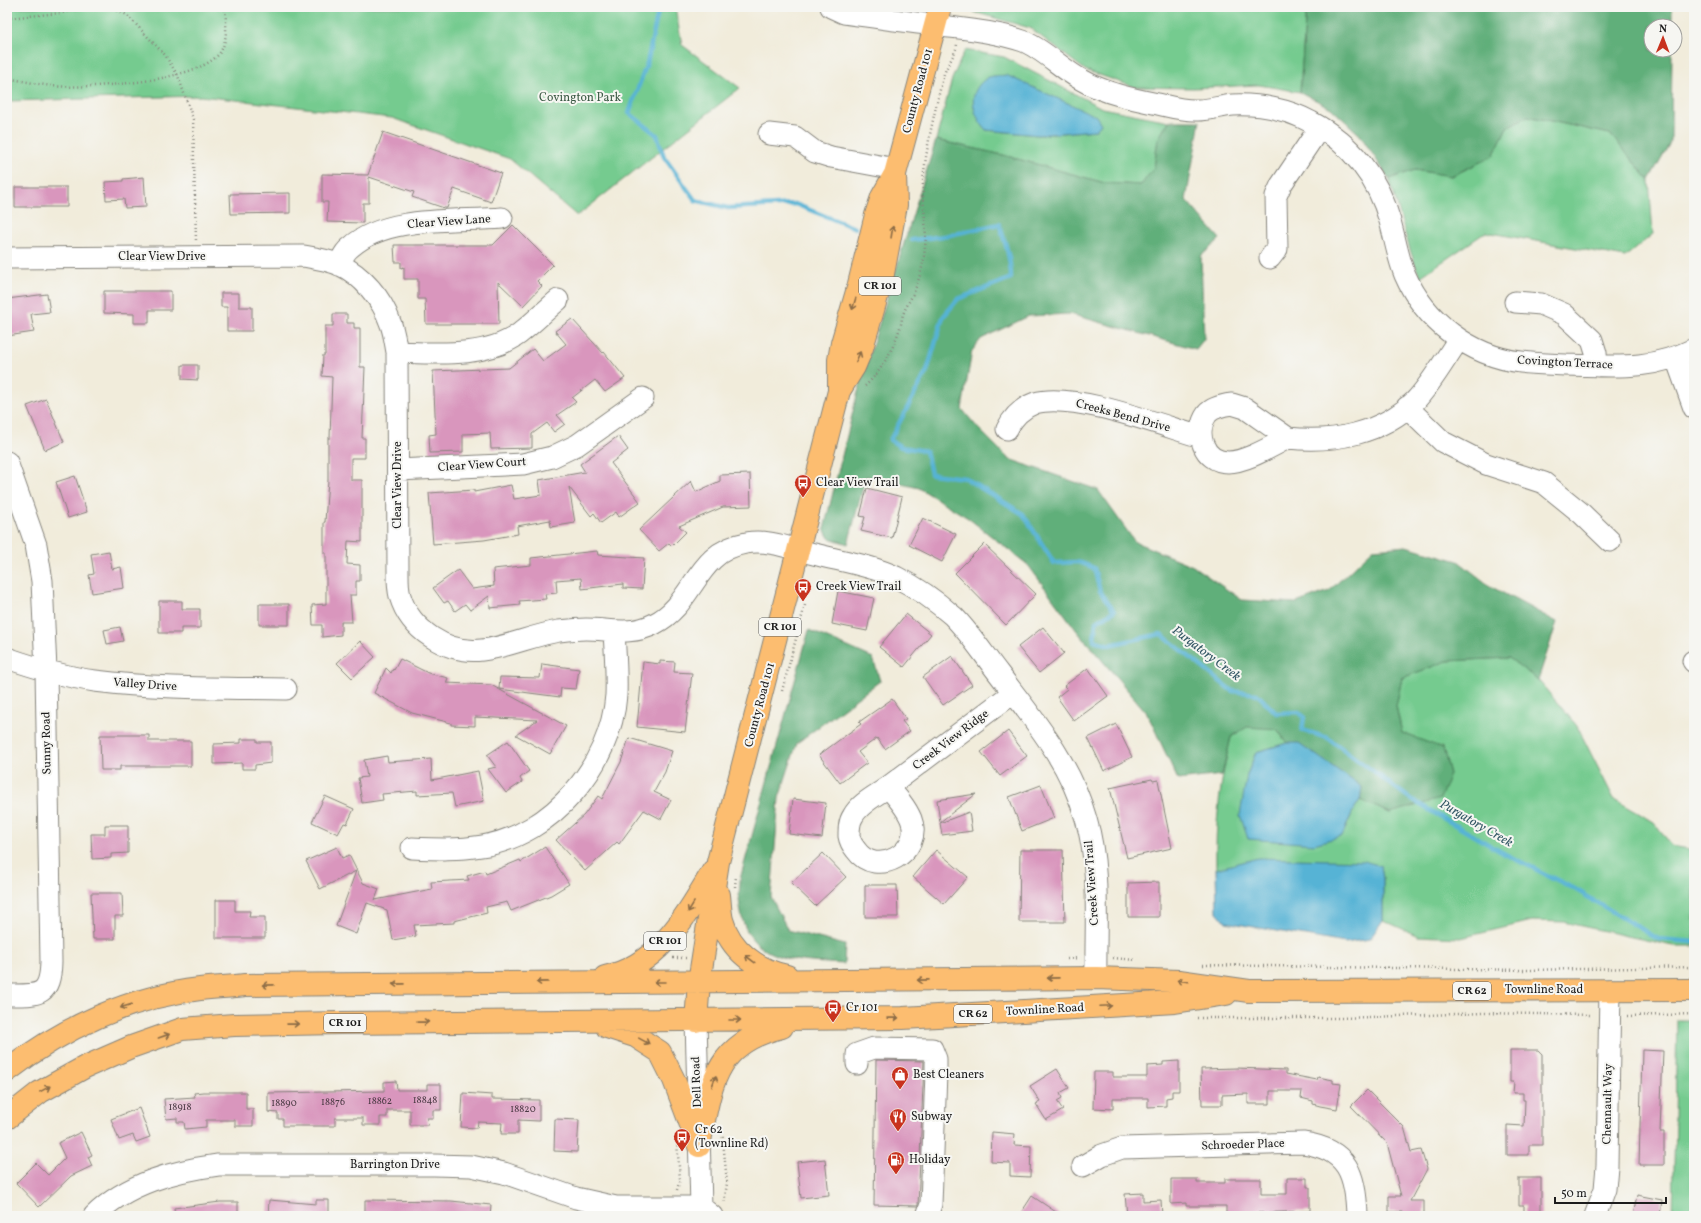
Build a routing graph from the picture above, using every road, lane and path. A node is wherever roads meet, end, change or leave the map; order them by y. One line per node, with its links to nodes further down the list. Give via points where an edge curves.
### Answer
1 (92, 7): 6 (path)
2 (98, 7): 8 (path, via 112,8 127,15 165,55)
3 (225, 7): 8 (path, via 226,29 222,50 207,65)
4 (831, 7): 5 (street, Covington Terrace, via 844,13)
5 (938, 16): 7 (street, Covington Terrace); 12 (main road, County Road 101 / CR 101)
6 (7, 18)
7 (960, 27): 10 (street, Covington Terrace, via 1025,42 1082,81 1139,100 1198,110 1233,105 1259,106 1284,111); 24 (path, via 956,52 945,72 924,172 922,193 925,247 917,282 896,338 881,366)
8 (178, 76): 9 (path, via 92,86 53,86); 14 (path, via 193,119)
9 (7, 78)
10 (1320, 127): 16 (street, via 1276,196 1277,249); 20 (street, Covington Terrace, via 1352,152 1368,172 1381,195 1405,274 1417,296 1434,317)
11 (769, 134): 12 (street, via 795,137 815,152 831,158)
12 (896, 172): 34 (main road, County Road 101 / CR 101, via 896,205 882,279 862,348 840,391)
13 (502, 218): 17 (street, Clear View Lane, via 394,226 378,231 351,246)
14 (196, 257): 15 (street, Clear View Drive); 17 (street, Clear View Drive, via 304,256)
15 (7, 258)
16 (1270, 258)
17 (339, 265): 21 (street, Clear View Drive, via 348,269 366,285 380,302 390,321)
18 (558, 300): 21 (street, via 518,334 500,344 482,349 443,353)
19 (1515, 302): 23 (street, via 1541,304 1564,314 1592,340)
20 (1459, 339): 23 (street, Covington Terrace, via 1490,354 1520,362); 26 (street, via 1433,378)
21 (397, 352): 32 (street, Clear View Drive)
22 (1685, 353): 23 (street, Covington Terrace, via 1654,364); 27 (street)
23 (1597, 366)
24 (862, 388)
25 (642, 398): 32 (street, Clear View Court, via 577,445 552,457 523,464)
26 (1407, 407): 30 (street, via 1392,419 1365,432 1336,439); 33 (street, via 1443,442 1486,464 1544,483 1582,513)
27 (1694, 408)
28 (1007, 429): 29 (street, Creeks Bend Drive, via 1019,411 1036,403 1063,401 1086,403)
29 (1201, 437): 30 (street, via 1204,450 1215,458 1227,462 1240,461); 30 (street, via 1202,424 1208,413 1220,406 1232,404 1246,408)
30 (1288, 438)
31 (7, 462): 37 (street, Sunny Road, via 36,545 42,581)
32 (398, 470): 35 (street, Clear View Drive, via 400,595 409,614 422,631 458,649 480,650 559,631)
33 (1610, 541)
34 (800, 551): 35 (street, Clear View Drive, via 766,542 730,547 714,557 700,571 681,604 667,617 632,632); 39 (street, Creek View Trail, via 895,576 925,594 953,616); 42 (main road, County Road 101 / CR 101)
35 (614, 631): 41 (street, via 616,695 610,726 600,755 584,781 563,804 538,823 511,837 483,846 452,849)
36 (7, 658): 37 (street, Valley Drive)
37 (46, 670): 38 (street, Valley Drive, via 94,681 144,686); 54 (street, Sunny Road, via 50,979 44,989 37,994)
38 (286, 689)
39 (1013, 693): 40 (street, Creek View Ridge); 47 (street, Creek View Trail, via 1061,757 1086,820 1093,860)
40 (888, 787)
41 (412, 848)
42 (718, 862): 48 (main road, one-way to 42, via 764,968 738,950 722,920); 49 (main road, CR 101, one-way to 49, via 684,919 662,944 639,963 615,975); 50 (main road, County Road 101 / CR 101)
43 (1066, 959): 47 (path, via 1073,958)
44 (1141, 961): 47 (path, via 1122,958)
45 (1197, 965): 46 (path, via 1510,970)
46 (1694, 967)
47 (1096, 968): 48 (main road, Townline Road / CR 62, one-way to 48); 53 (main road, Townline Road / CR 62, one-way to 47)
48 (812, 981): 50 (main road, Townline Road / CR 62)
49 (581, 982): 50 (main road, CR 101, one-way to 49); 62 (main road, CR 101, one-way to 62, via 246,985 198,989 148,999 113,1011 49,1041)
50 (699, 982): 60 (main road, County Road 101 / CR 101)
51 (1610, 990): 52 (main road, Townline Road / CR 62); 53 (main road, Townline Road / CR 62); 56 (street, Chennault Way)
52 (1694, 990)
53 (1249, 991): 58 (main road, Townline Road / CR 62, one-way to 53, via 903,1018 1175,1002)
54 (7, 996)
55 (1694, 1014): 56 (path)
56 (1610, 1015): 57 (path, via 1484,1013 1341,1018); 71 (street, Chennault Way, via 1606,1181)
57 (1189, 1018)
58 (813, 1020): 60 (main road, Townline Road / CR 62, one-way to 58); 65 (main road, one-way to 58, via 714,1078 722,1063 750,1037)
59 (566, 1021): 60 (main road, CR 101 / CR 101); 63 (main road, CR 101 / CR 101, one-way to 59, via 85,1067 182,1029 234,1025); 65 (main road, one-way to 65, via 613,1028 635,1036 660,1052 674,1080)
60 (696, 1021): 65 (street, Dell Road)
61 (857, 1064): 69 (street, via 857,1054 874,1048 932,1049 936,1059 936,1073 931,1204)
62 (7, 1070)
63 (9, 1111)
64 (722, 1123): 67 (path, via 727,1182)
65 (699, 1146): 67 (street, Dell Road)
66 (1083, 1166): 70 (street, Schroeder Place, via 1102,1155 1122,1148 1302,1143 1318,1145 1333,1152 1345,1163 1353,1177 1357,1193)
67 (709, 1212): 68 (street, Barrington Drive, via 616,1207 576,1198 504,1173 471,1166 434,1164 218,1166 186,1170 153,1180 124,1194)
68 (94, 1216)
69 (927, 1216)
70 (1357, 1216)
71 (1595, 1216)

